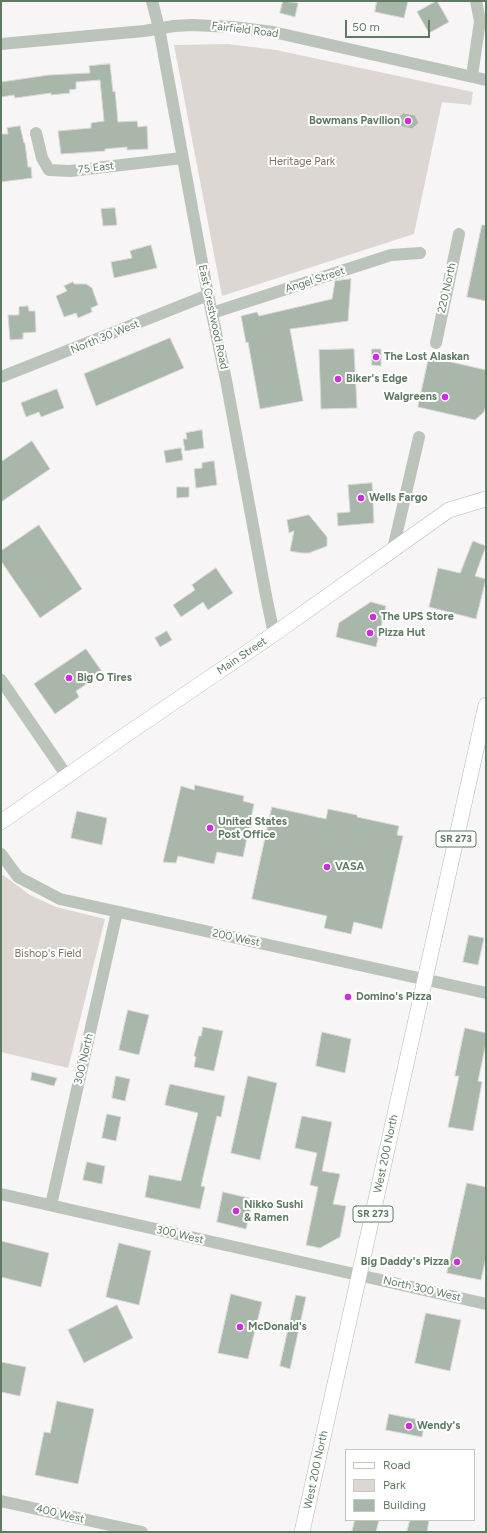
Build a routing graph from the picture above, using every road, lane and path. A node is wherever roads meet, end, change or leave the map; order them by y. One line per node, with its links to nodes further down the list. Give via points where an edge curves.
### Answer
1 (152, 1): 3 (street, East Crestwood Road)
2 (476, 1): 5 (street, via 480,21)
3 (159, 28): 4 (street, Fairfield Road); 5 (street, Fairfield Road, via 210,25 273,32); 8 (street, East Crestwood Road)
4 (1, 44)
5 (472, 76): 6 (street, Fairfield Road)
6 (486, 80)
7 (36, 133): 8 (street, 75 East, via 42,158 49,170 70,171)
8 (182, 158): 11 (street, East Crestwood Road)
9 (459, 234): 13 (street, 220 North)
10 (420, 253): 12 (street, Angel Street, via 391,255)
11 (208, 295): 12 (street, East Crestwood Road); 14 (street, North 30 West)
12 (212, 313): 18 (street, East Crestwood Road)
13 (436, 343)
14 (1, 377)
15 (419, 437): 17 (street)
16 (486, 499): 17 (main road, Main Street, via 449,510)
17 (393, 549): 18 (main road, Main Street)
18 (274, 634): 21 (main road, Main Street)
19 (1, 680): 21 (street)
20 (486, 705): 25 (main road, West 200 North / SR 273)
21 (67, 776): 22 (main road, Main Street)
22 (1, 822)
23 (1, 854): 24 (street, 200 West, via 18,877 60,899)
24 (117, 912): 25 (street, 200 West); 28 (street, 300 North)
25 (425, 979): 26 (street, 200 West); 29 (main road, West 200 North / SR 273)
26 (486, 993)
27 (1, 1194): 28 (street, 300 West)
28 (51, 1206): 29 (street, 300 West)
29 (359, 1275): 30 (street, North 300 West); 33 (main road, West 200 North / SR 273)
30 (486, 1304)
31 (1, 1500): 32 (street, 400 West)
32 (142, 1532)
33 (302, 1532)

